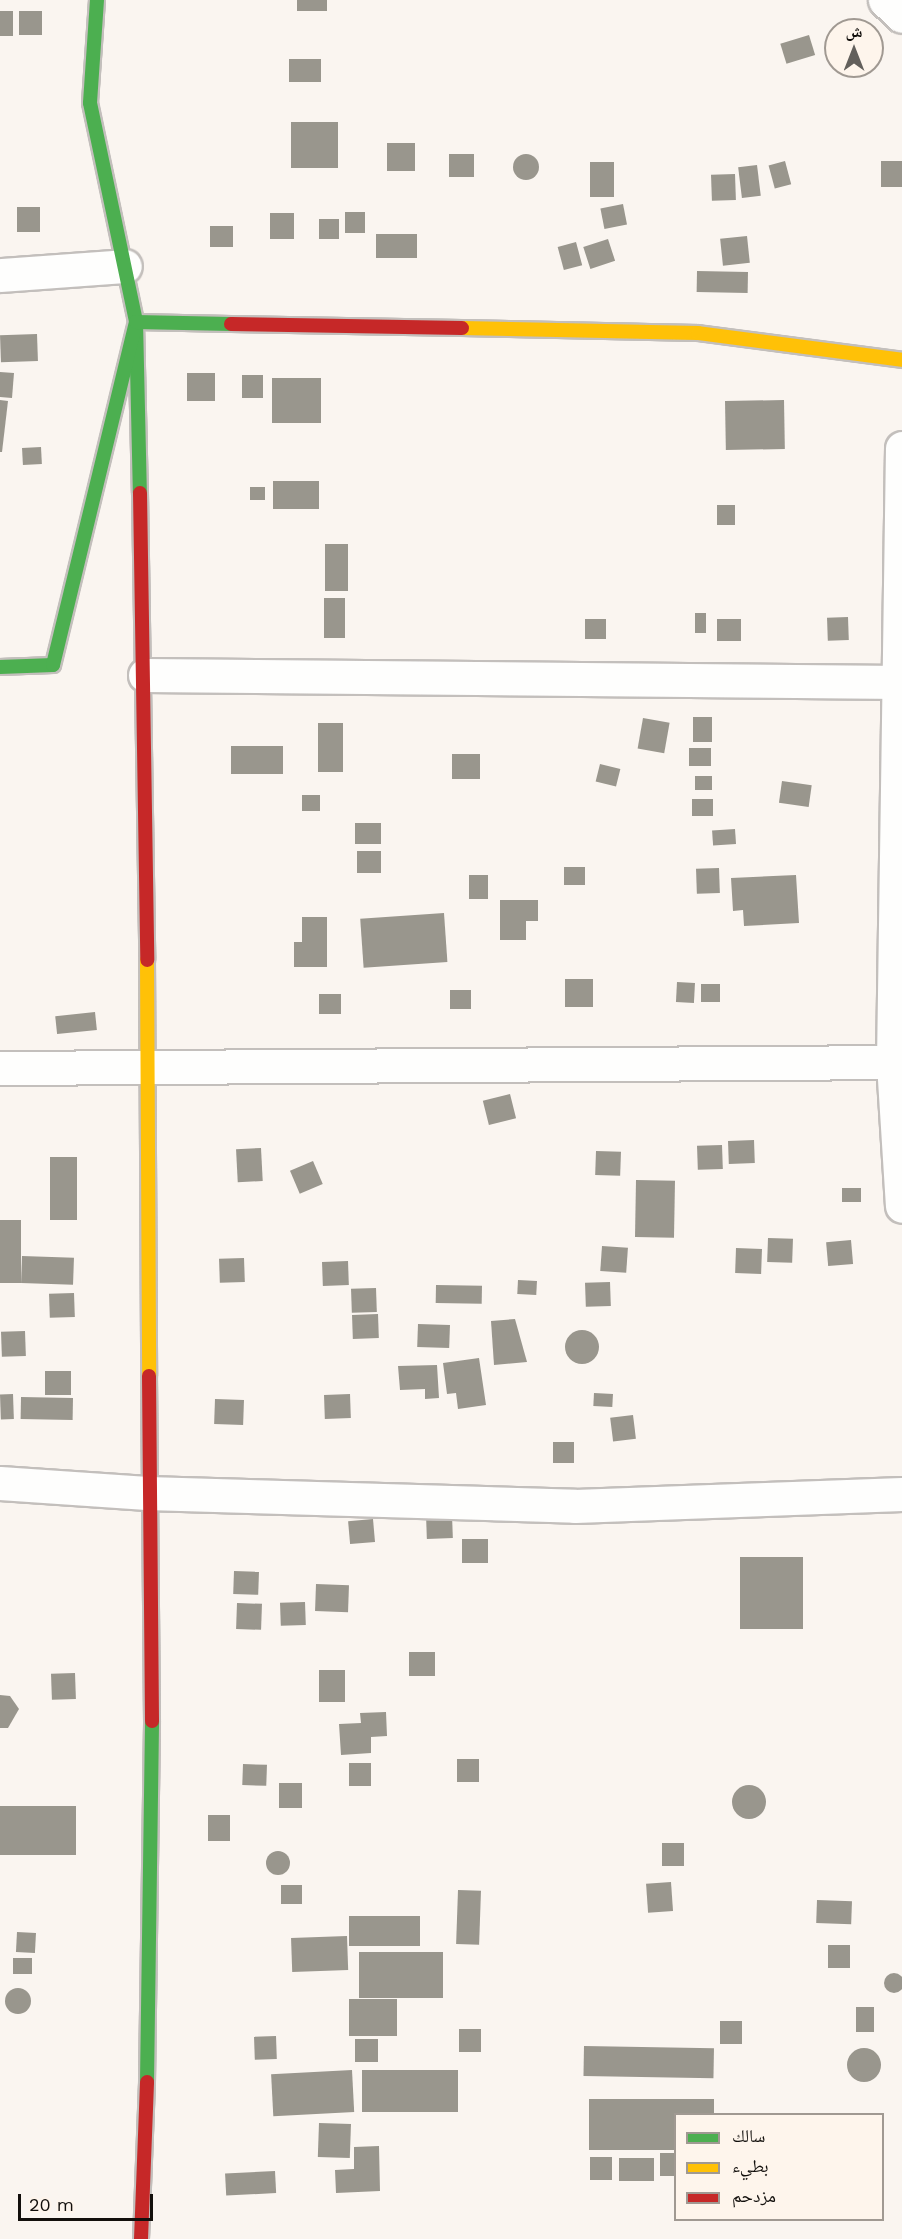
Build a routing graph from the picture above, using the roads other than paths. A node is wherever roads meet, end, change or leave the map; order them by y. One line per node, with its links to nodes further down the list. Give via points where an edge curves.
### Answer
1 (97, 0): 4 (street, via 90,103)
2 (885, 0): 3 (street)
3 (902, 16)
4 (125, 266): 5 (street); 6 (street)
5 (0, 274)
6 (136, 322): 7 (street, via 698,333); 9 (street, via 53,665); 10 (street)
7 (902, 360)
8 (902, 448): 11 (street)
9 (0, 667)
10 (145, 675): 11 (street); 13 (street)
11 (900, 682): 12 (street)
12 (897, 1062): 13 (street); 15 (street)
13 (152, 1066): 14 (street); 17 (street)
14 (0, 1068)
15 (902, 1206)
16 (0, 1483): 17 (street)
17 (147, 1493): 18 (street, via 575,1506); 19 (street, via 153,1922)
18 (902, 1494)
19 (141, 2239)

